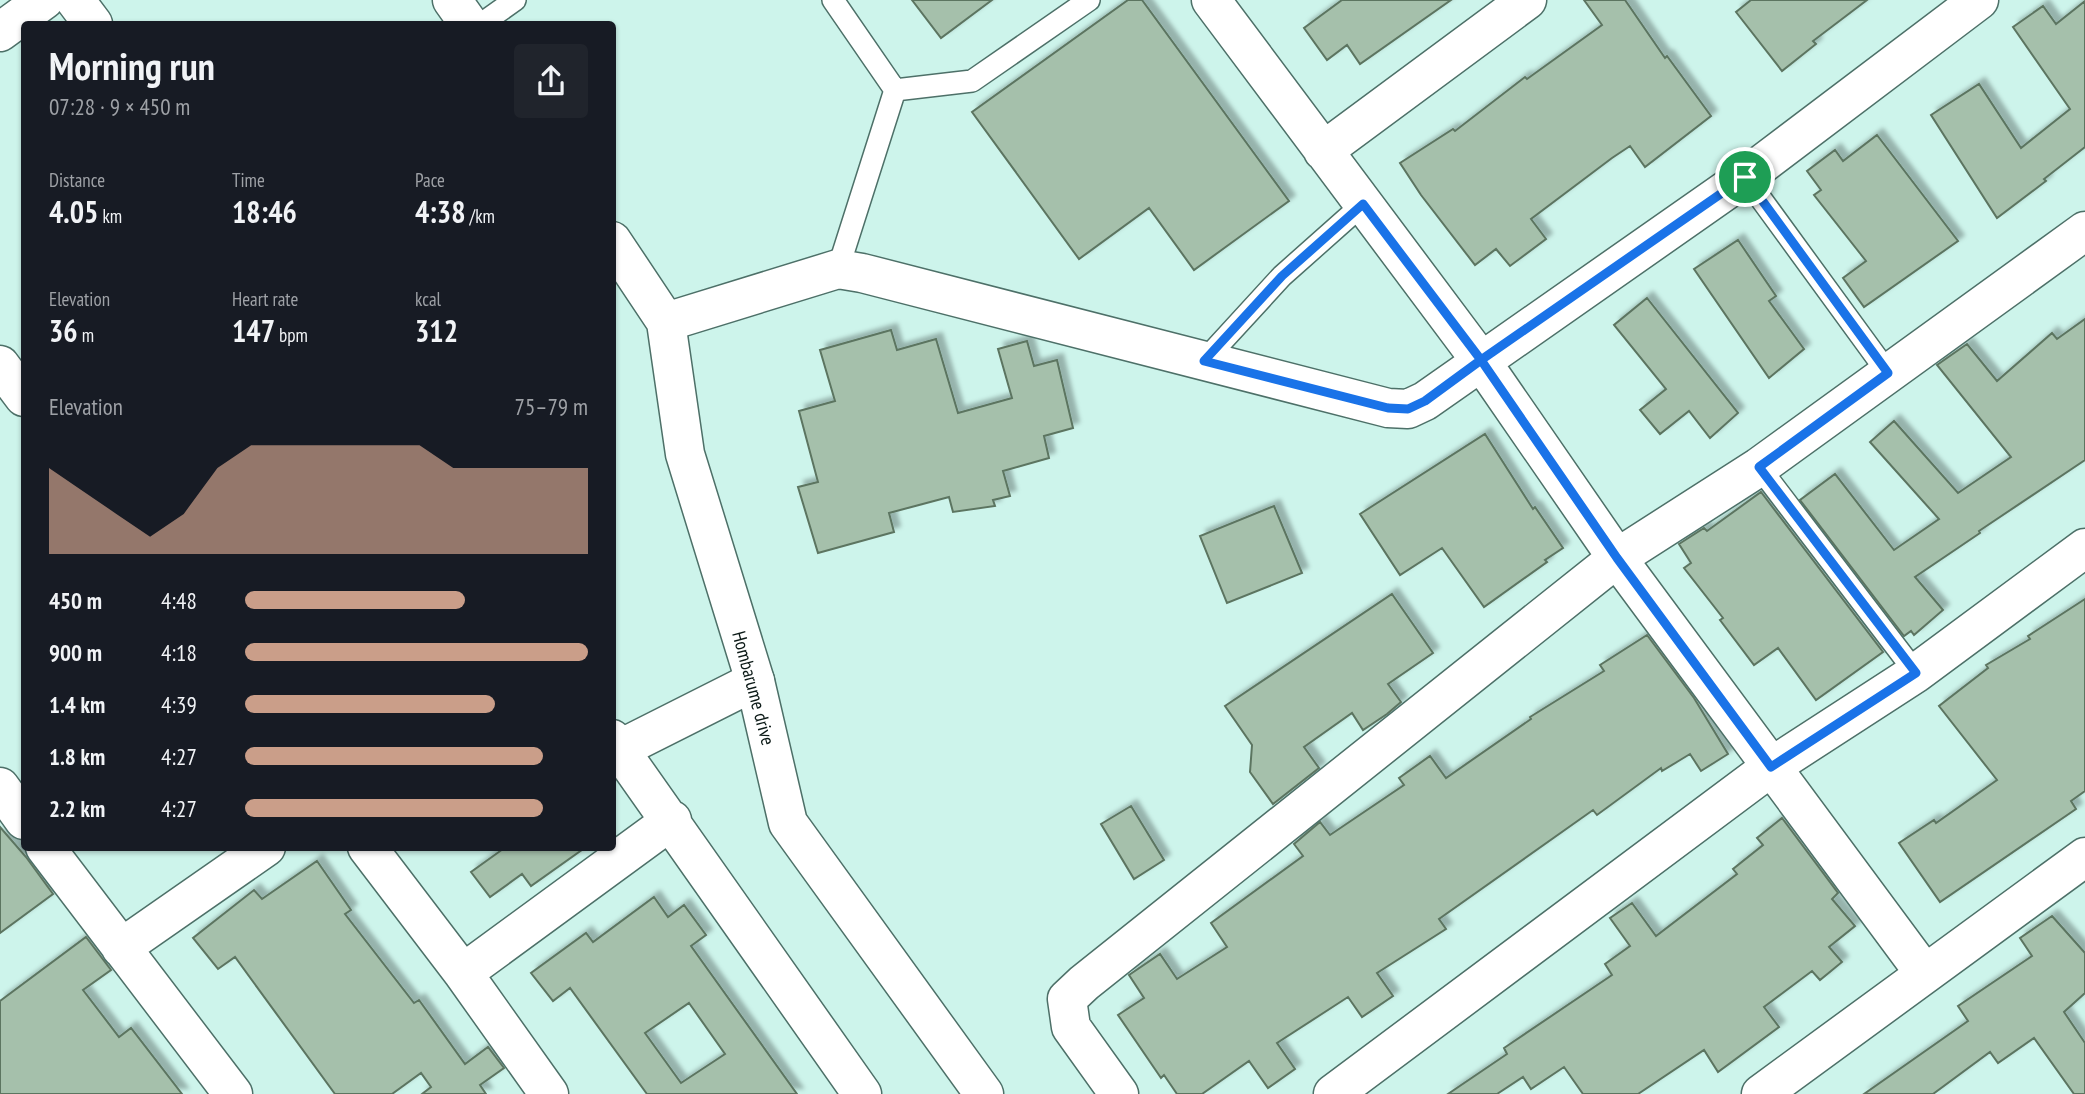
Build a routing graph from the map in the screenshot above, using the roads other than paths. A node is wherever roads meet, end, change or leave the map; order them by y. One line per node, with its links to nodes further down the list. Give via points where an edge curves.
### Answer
1 (44, 0): 13 (street)
2 (75, 0): 10 (street)
3 (452, 0): 11 (street)
4 (515, 0): 12 (lane)
5 (833, 0): 14 (lane)
6 (1089, 0): 14 (lane, via 972,81)
7 (1211, 0): 15 (street)
8 (1527, 0): 15 (street)
9 (1979, 0): 16 (street)
10 (91, 21)
11 (467, 21)
12 (485, 21)
13 (0, 32)
14 (895, 90): 20 (lane)
15 (1323, 152): 17 (street)
16 (1745, 177): 22 (street); 25 (lane)
17 (1363, 204): 22 (street); 23 (lane, via 1282,276)
18 (2085, 231): 25 (street)
19 (616, 247): 21 (street, Hombarume drive)
20 (838, 269): 21 (street); 23 (street)
21 (666, 322): 31 (street, Hombarume drive, via 685,454)
22 (1481, 360): 23 (street, via 1408,409 1388,408); 29 (street)
23 (1204, 361)
24 (0, 365): 26 (street)
25 (1888, 373): 27 (street)
26 (21, 393)
27 (1759, 467): 29 (street); 30 (lane)
28 (2085, 548): 30 (street)
29 (1617, 558): 33 (street); 48 (street, via 1067,999 1071,1027)
30 (1916, 673): 33 (street)
31 (755, 681): 32 (street); 47 (street, Hombarume drive, via 788,823)
32 (616, 744): 36 (street)
33 (1771, 767): 43 (street); 49 (street)
34 (0, 787): 35 (street)
35 (21, 816)
36 (671, 820): 42 (street); 46 (street)
37 (48, 851): 41 (street)
38 (260, 851): 41 (street)
39 (371, 851): 42 (street)
40 (2085, 857): 43 (street)
41 (121, 948): 44 (street)
42 (463, 973): 45 (street)
43 (1925, 974): 50 (street)
44 (233, 1094)
45 (548, 1094)
46 (862, 1094)
47 (984, 1094)
48 (1119, 1094)
49 (1333, 1094)
50 (1761, 1094)

